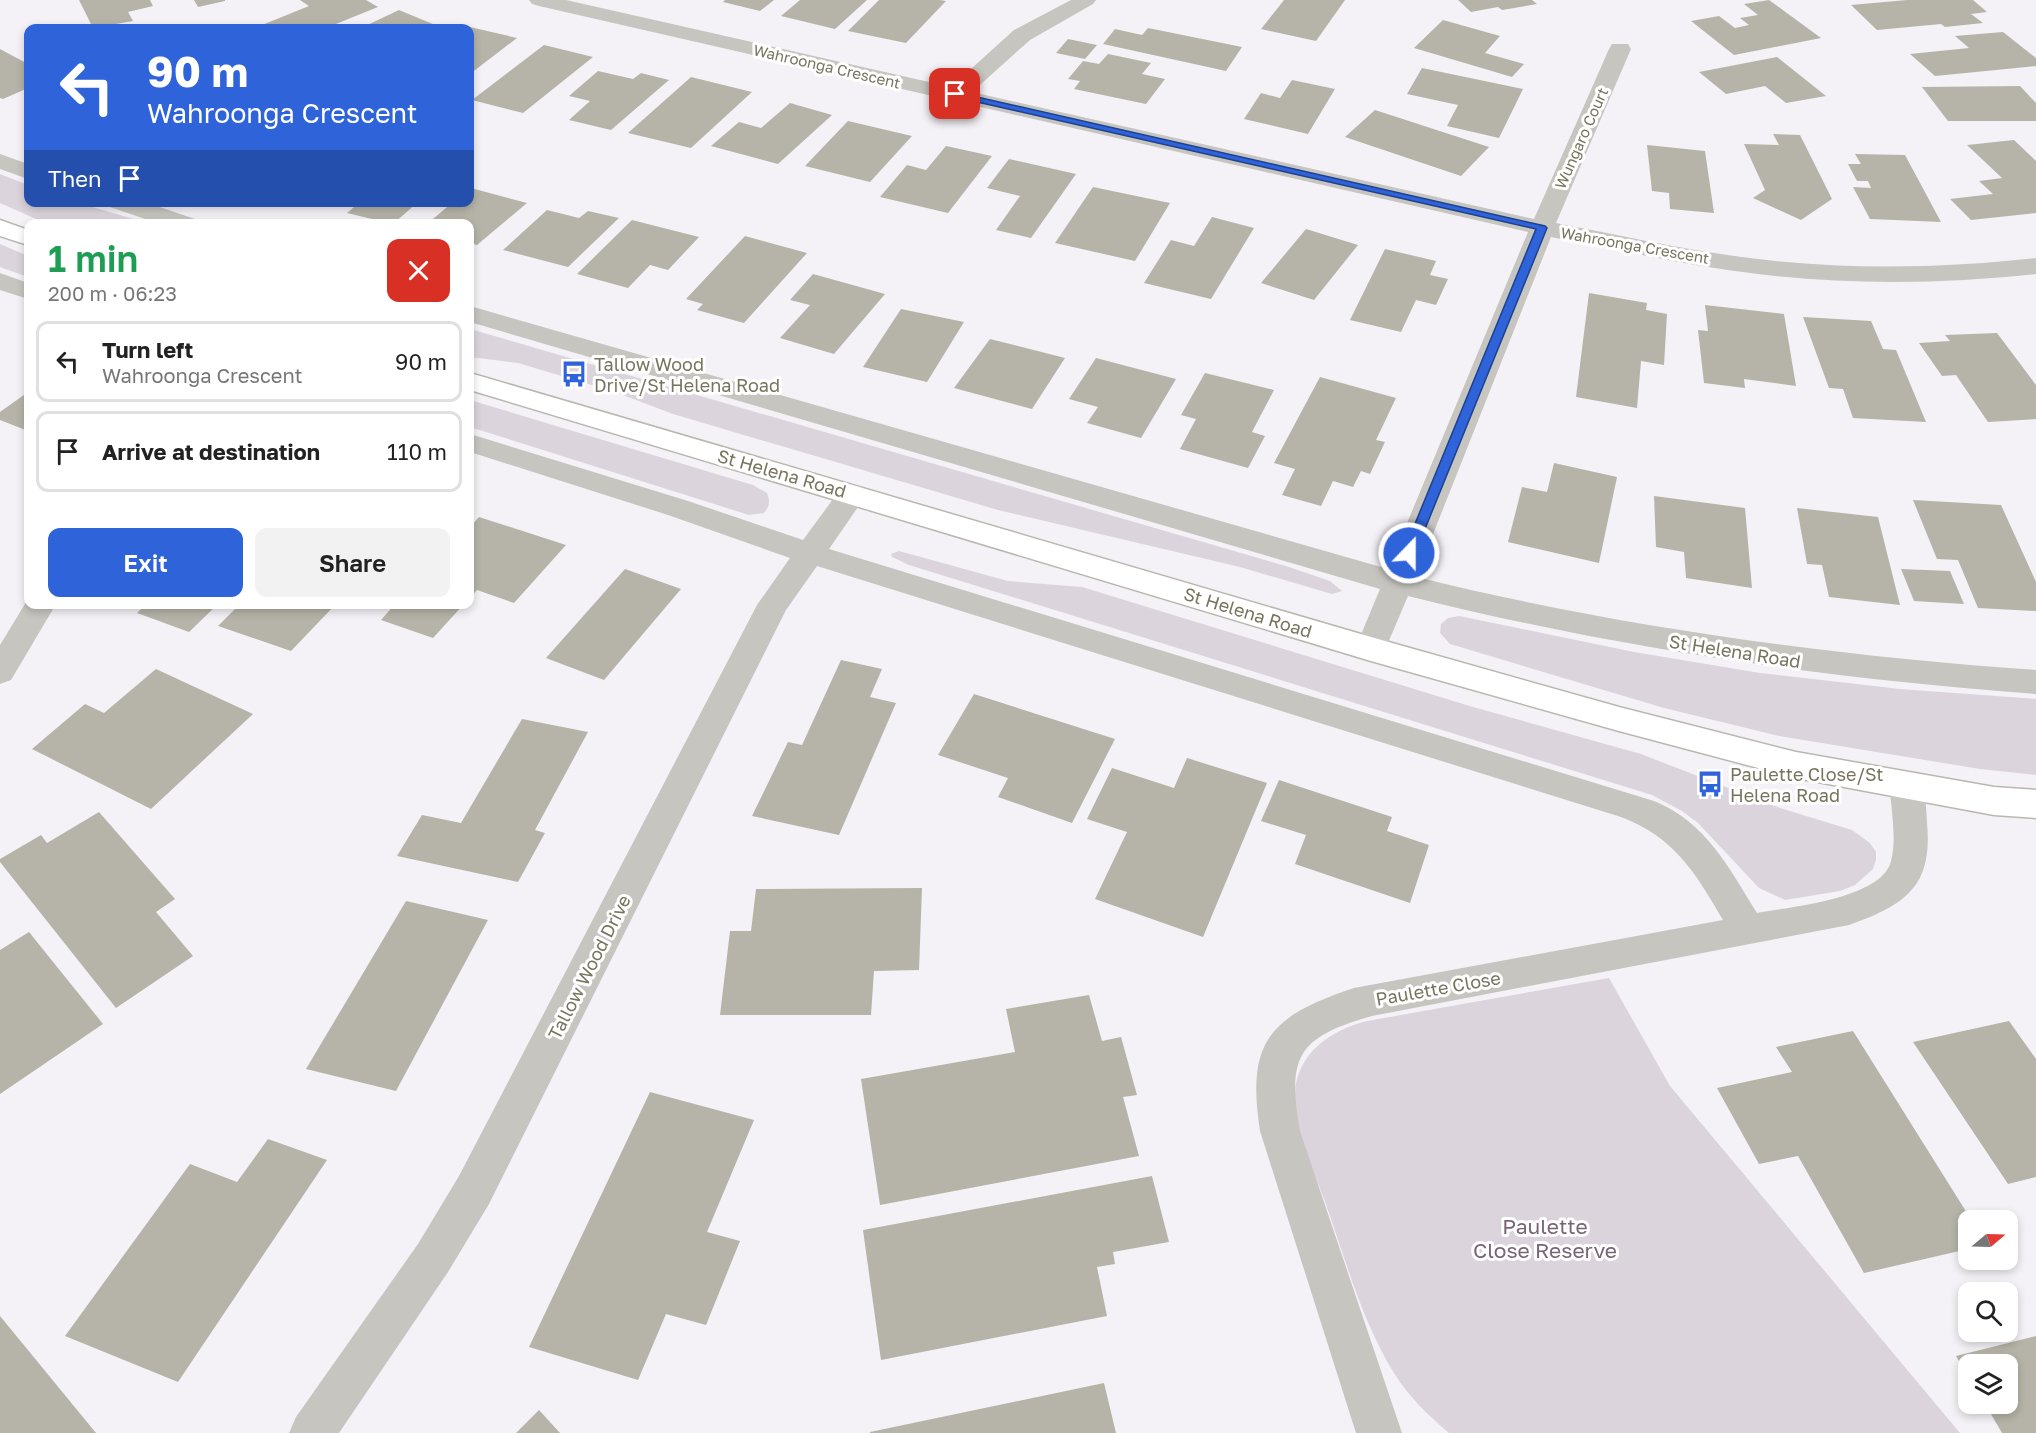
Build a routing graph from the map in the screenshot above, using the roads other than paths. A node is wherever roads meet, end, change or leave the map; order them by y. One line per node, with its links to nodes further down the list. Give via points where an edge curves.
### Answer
1 (539, 0): 4 (street, Wahroonga Crescent)
2 (1086, 0): 4 (street, via 1022,35)
3 (1620, 49): 10 (street, Wungaro Court)
4 (955, 94): 10 (street, Wahroonga Crescent)
5 (0, 161): 6 (street)
6 (24, 170)
7 (134, 207): 8 (street)
8 (171, 219)
9 (0, 227): 11 (main road)
10 (1542, 228): 12 (street, Wahroonga Crescent, via 1788,270 1879,274); 20 (street, Wungaro Court)
11 (24, 236)
12 (2036, 266)
13 (0, 281): 14 (street)
14 (24, 290)
15 (474, 315): 20 (street, St Helena Road)
16 (474, 382): 18 (main road, St Helena Road)
17 (474, 444): 19 (street)
18 (852, 494): 19 (street, Tallow Wood Drive); 22 (main road, St Helena Road)
19 (808, 553): 27 (street, via 1605,797 1653,816 1692,845); 28 (street, Tallow Wood Drive, via 759,631 474,1190 434,1258)
20 (1398, 583): 22 (street, Wungaro Court); 24 (street, St Helena Road, via 1534,615 1699,646 1874,670)
21 (38, 609): 23 (street)
22 (1371, 649): 25 (main road, St Helena Road, via 1796,765)
23 (0, 672)
24 (2036, 682)
25 (1907, 787): 26 (main road, St Helena Road); 27 (street, Paulette Close, via 1909,862 1893,887 1846,911)
26 (2036, 804)
27 (1748, 930): 29 (street, Paulette Close, via 1372,1000 1337,1009 1310,1022 1290,1038 1277,1063 1274,1092 1280,1131)
28 (312, 1433)
29 (1379, 1433)

